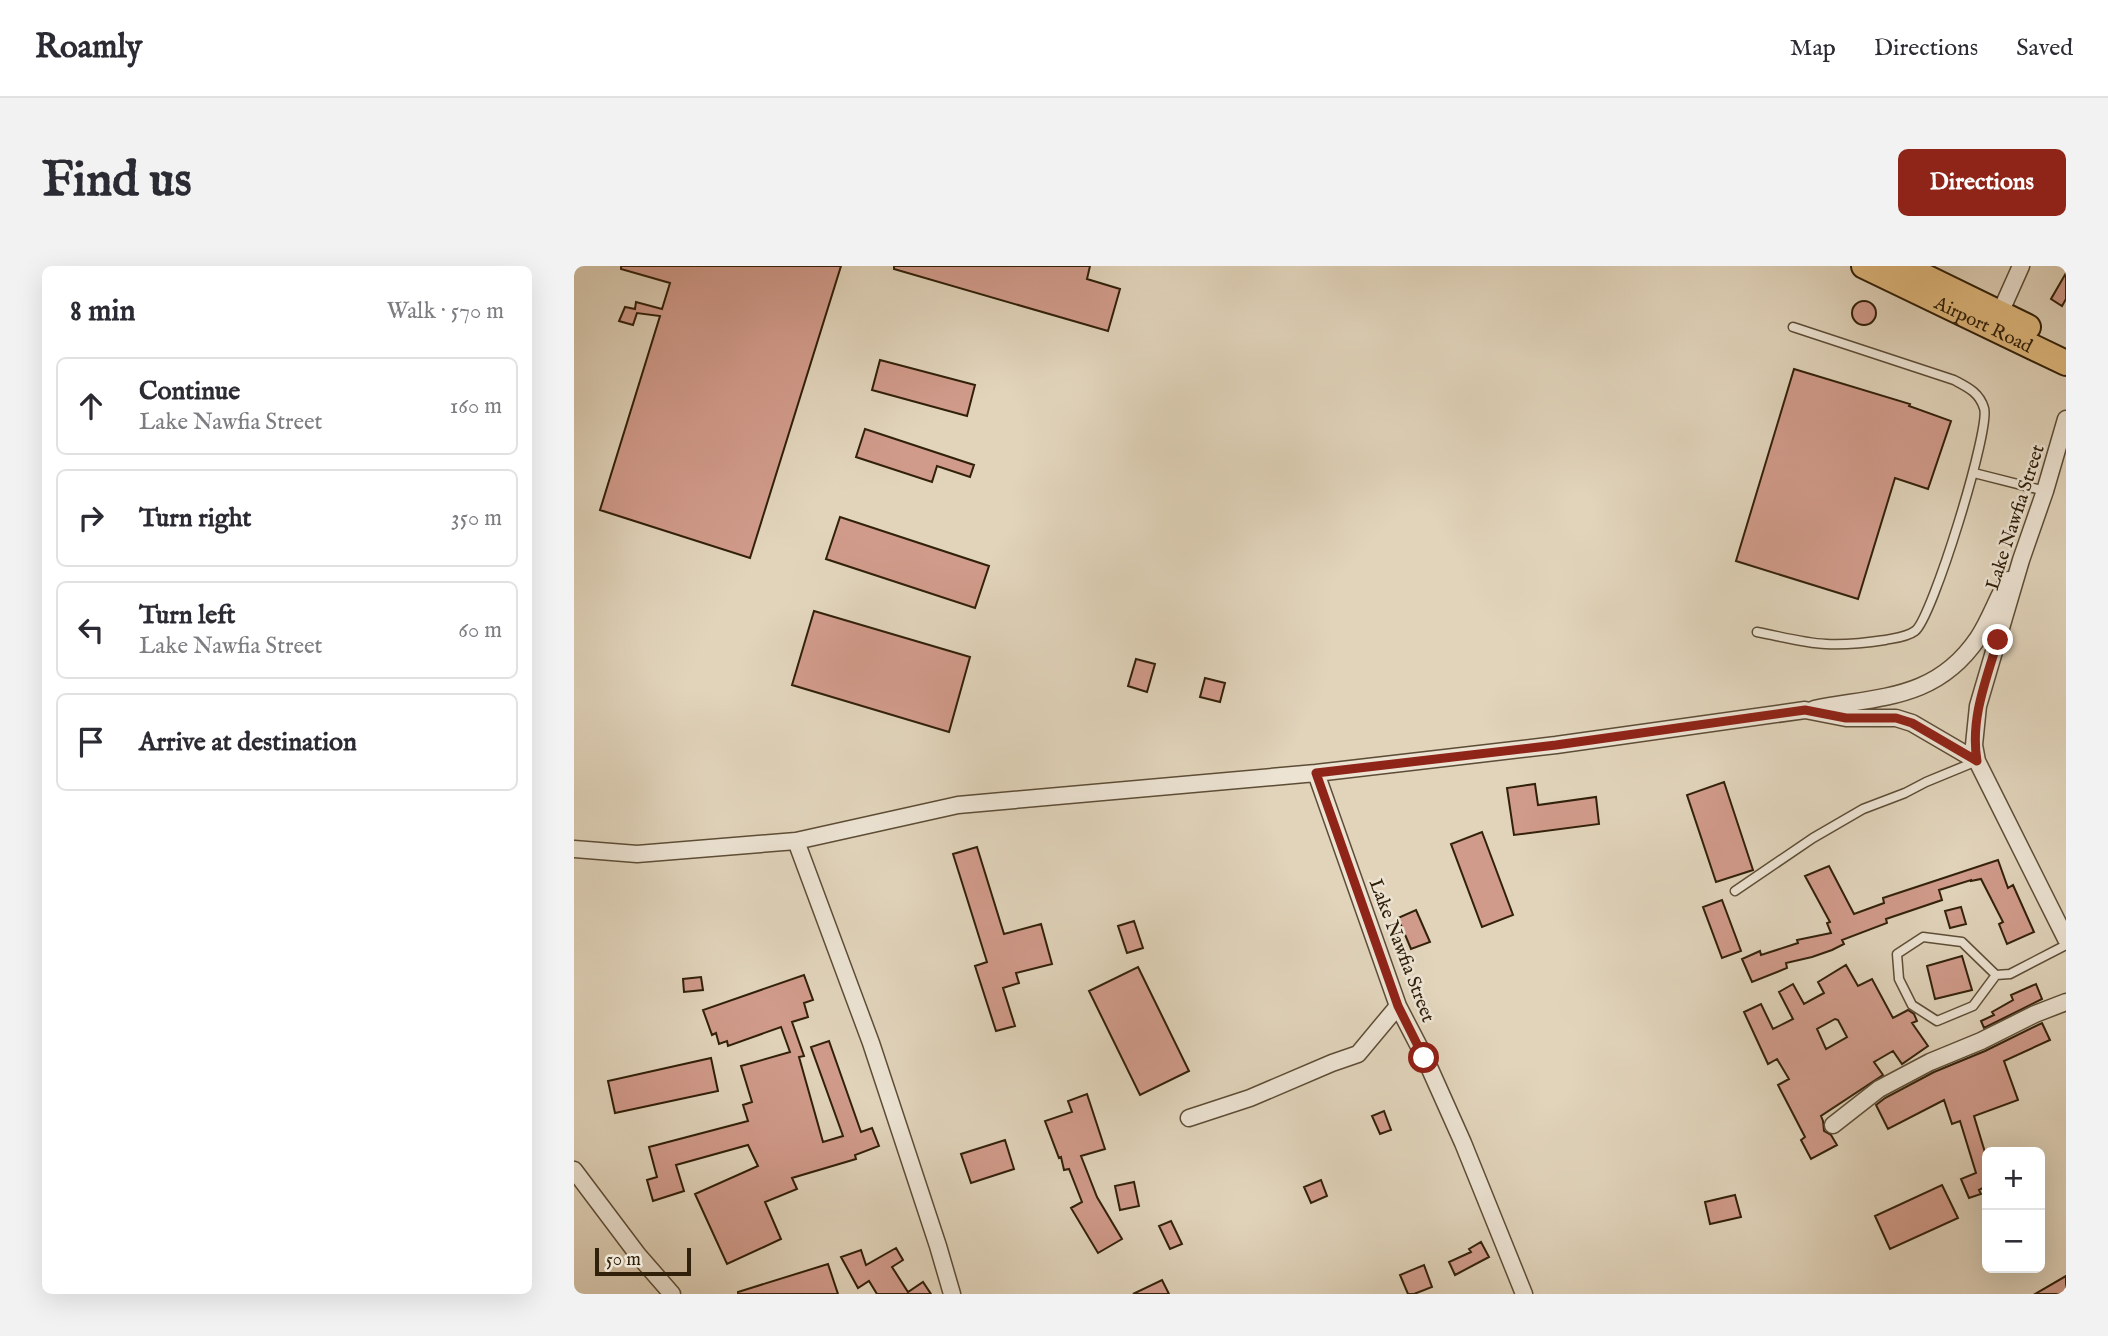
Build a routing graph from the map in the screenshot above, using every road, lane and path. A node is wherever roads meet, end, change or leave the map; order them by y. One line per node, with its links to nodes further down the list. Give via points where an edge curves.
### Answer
1 (1864, 266): 7 (main road, Airport Road)
2 (1903, 266): 4 (main road, Airport Road)
3 (2021, 266): 4 (street)
4 (2000, 313): 6 (main road, Airport Road)
5 (1793, 327): 9 (lane, via 1970,388 1986,410)
6 (2066, 345)
7 (2066, 363)
8 (2066, 419): 10 (street, Lake Nawfia Street)
9 (1974, 473): 10 (lane); 12 (lane, via 1932,599 1917,630 1893,639 1825,644)
10 (2045, 491): 11 (street, Lake Nawfia Street)
11 (2021, 560): 13 (street, via 1979,636 1964,656 1935,680 1879,698); 14 (street, Lake Nawfia Street, via 1978,706)
12 (1757, 632)
13 (1805, 710): 14 (street, via 1846,718 1896,718); 15 (street)
14 (1977, 761): 18 (lane, via 1863,809); 19 (street, Lake Nawfia Street)
15 (1316, 773): 16 (street, via 958,805); 23 (street, Lake Nawfia Street)
16 (796, 841): 17 (street, via 637,855); 28 (street, via 871,1043)
17 (574, 849)
18 (1735, 891)
19 (2066, 939)
20 (2066, 945): 21 (lane, via 2010,974)
21 (1996, 975): 21 (lane, via 1962,942 1923,937 1897,954 1899,979 1912,1005 1937,1021 1973,1006)
22 (2066, 1002): 25 (street, via 1930,1062 1879,1089)
23 (1398, 1006): 24 (street, via 1358,1054); 29 (street, Lake Nawfia Street, via 1463,1143)
24 (1189, 1118)
25 (1833, 1125)
26 (574, 1170): 27 (street)
27 (672, 1294)
28 (951, 1294)
29 (1524, 1294)

